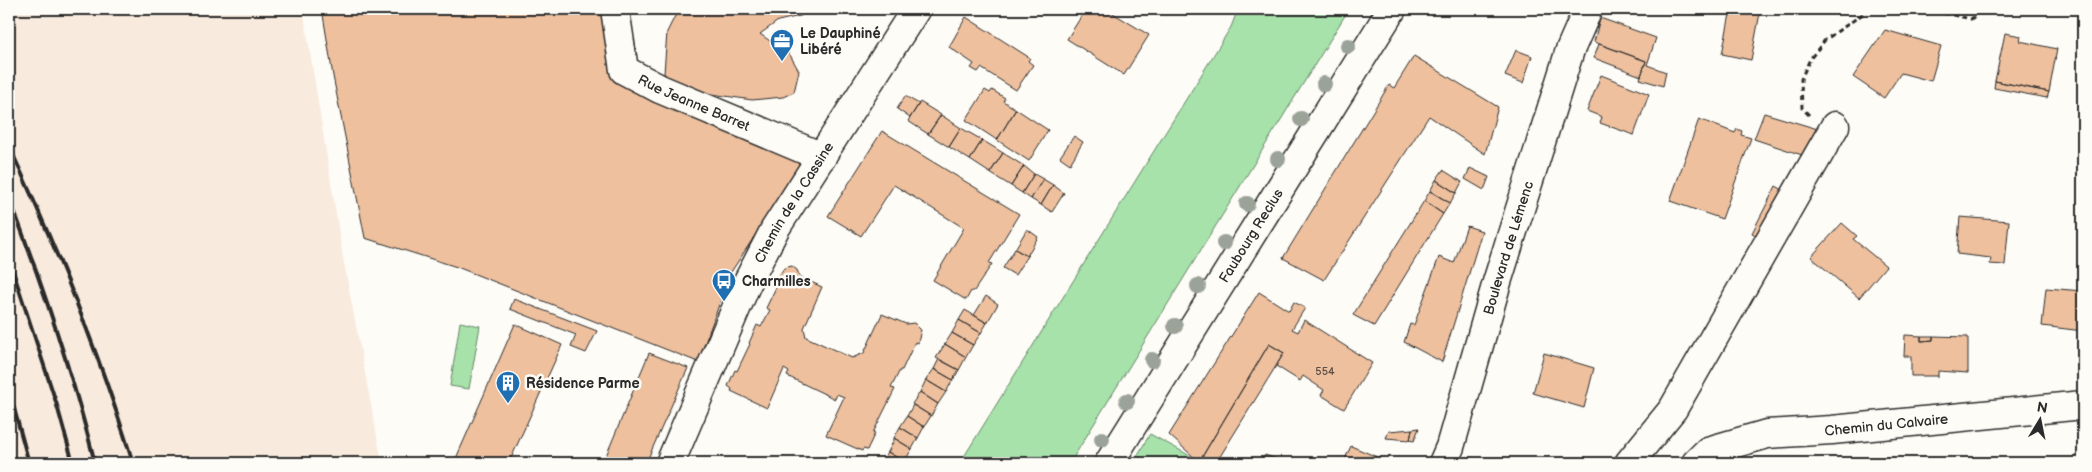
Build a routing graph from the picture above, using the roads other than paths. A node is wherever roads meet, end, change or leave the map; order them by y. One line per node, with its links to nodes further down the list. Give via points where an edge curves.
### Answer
1 (615, 9): 8 (street, Rue Jeanne Barret, via 624,70 660,89)
2 (916, 9): 8 (street, Chemin de la Cassine)
3 (1392, 9): 12 (street, Faubourg Reclus)
4 (1573, 9): 6 (street, Boulevard de Lémenc)
5 (1588, 9): 6 (street, Boulevard de Lémenc)
6 (1570, 50): 10 (street, Boulevard de Lémenc, via 1497,282)
7 (1835, 126): 13 (street, via 1674,409)
8 (822, 157): 11 (street, Chemin de la Cassine, via 775,229 747,283)
9 (2083, 406): 14 (street, Chemin du Calvaire, via 1767,434 1708,451)
10 (1448, 458)
11 (670, 463)
12 (1109, 463)
13 (1629, 463)
14 (1696, 463)

